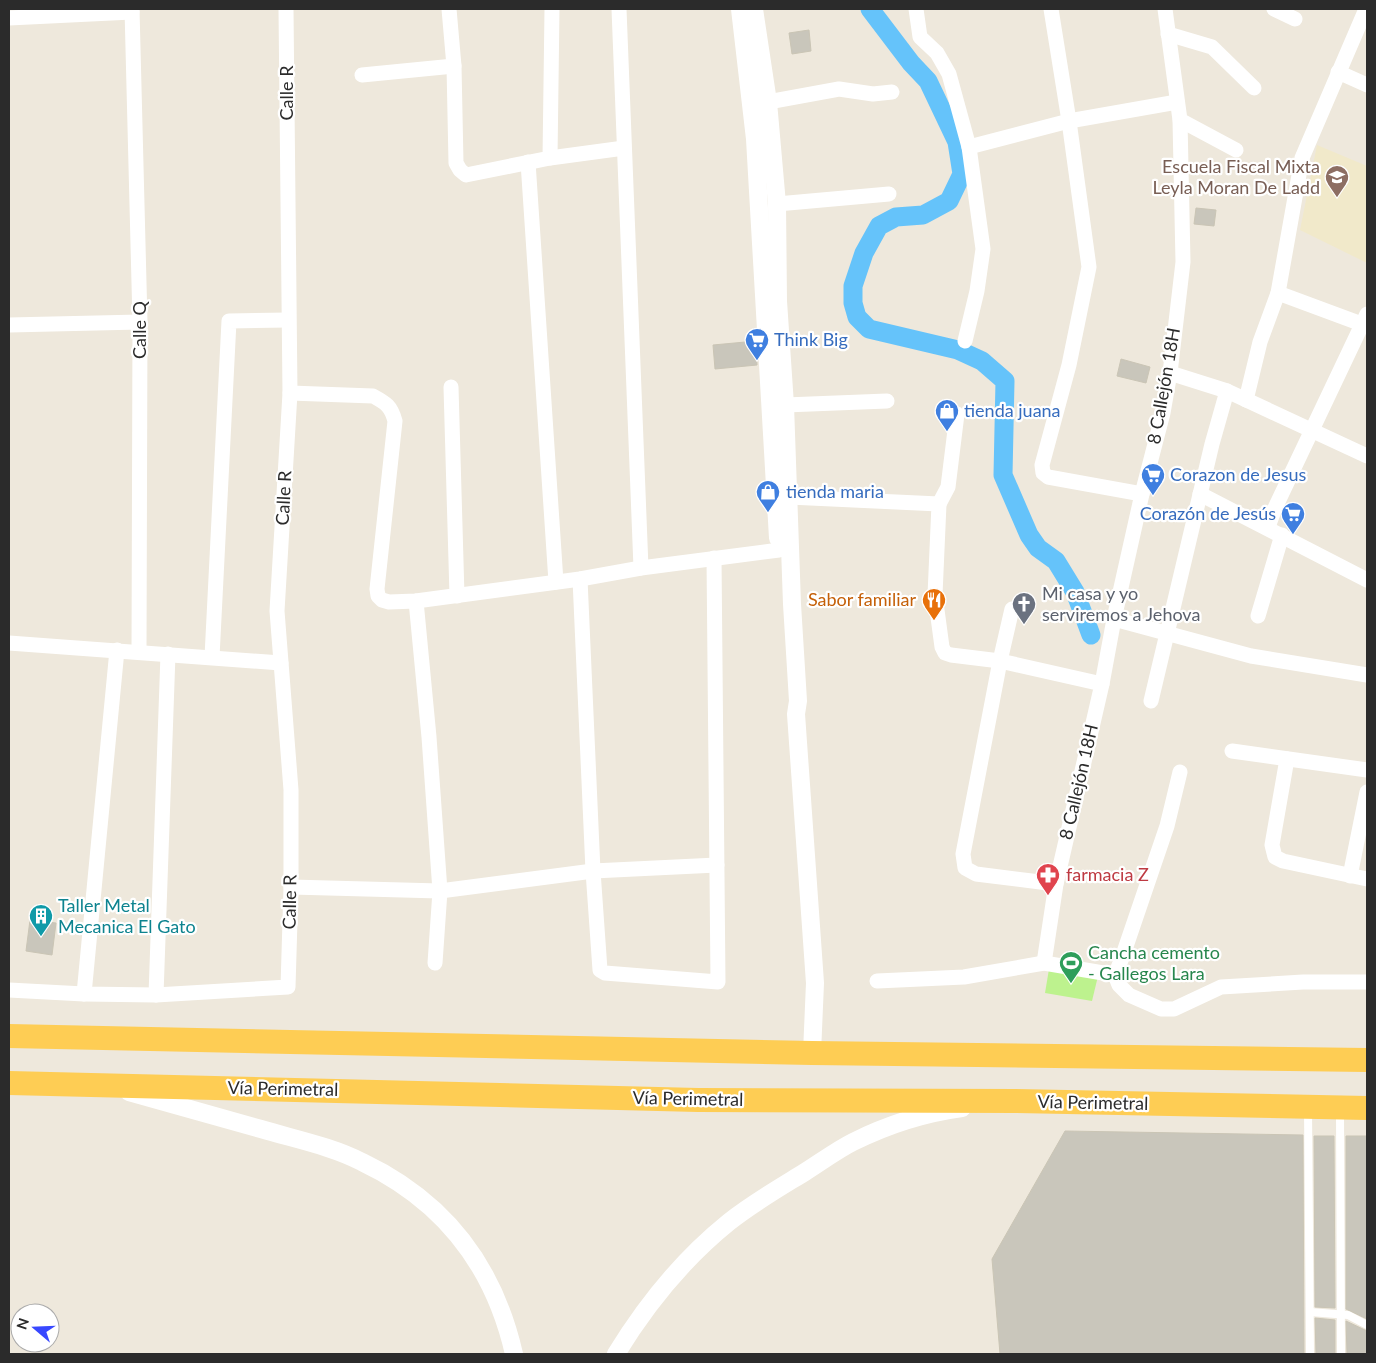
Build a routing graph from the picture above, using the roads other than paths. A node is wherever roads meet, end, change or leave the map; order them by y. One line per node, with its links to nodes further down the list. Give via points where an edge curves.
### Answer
1 (286, 9): 35 (street, Calle R)
2 (449, 9): 16 (street)
3 (552, 9): 29 (street)
4 (619, 9): 27 (street)
5 (740, 9): 34 (street)
6 (754, 9): 22 (street)
7 (916, 9): 26 (street, via 920,37 937,52 949,74)
8 (1051, 9): 25 (street)
9 (1165, 9): 15 (street, 8 Callejón 18H)
10 (1274, 9): 14 (street)
11 (1366, 9): 17 (street)
12 (132, 10): 13 (street); 37 (street, Calle Q)
13 (9, 18)
14 (1295, 19)
15 (1168, 34): 20 (street, via 1212,47); 23 (street, 8 Callejón 18H)
16 (454, 66): 18 (street); 30 (street, via 456,163 460,170 466,175)
17 (1338, 72): 19 (street); 33 (street, via 1302,158)
18 (362, 75)
19 (1367, 84)
20 (1254, 88)
21 (892, 92): 22 (street, via 873,94 838,89)
22 (768, 102): 32 (street)
23 (1176, 102): 24 (street, 8 Callejón 18H); 25 (street)
24 (1180, 120): 28 (street); 40 (street, 8 Callejón 18H, via 1183,262)
25 (1069, 121): 26 (street); 50 (street, via 1089,267 1042,473 1048,477)
26 (969, 147): 39 (street, via 983,249 978,291)
27 (624, 148): 29 (street); 58 (street)
28 (1236, 150)
29 (550, 158): 30 (street)
30 (528, 162): 61 (street)
31 (889, 194): 32 (street)
32 (777, 204): 34 (street)
33 (1278, 293): 36 (street); 44 (street, via 1260,342)
34 (771, 301): 46 (street); 56 (street)
35 (288, 320): 43 (street, Calle R); 72 (street, via 230,321)
36 (1366, 321): 48 (street)
37 (140, 322): 38 (street); 70 (street, Calle Q)
38 (9, 325)
39 (965, 341)
40 (1170, 374): 42 (street); 50 (street, 8 Callejón 18H)
41 (451, 388): 62 (street)
42 (1227, 391): 44 (street); 51 (street)
43 (290, 393): 63 (street, via 373,396 392,409 395,420 377,589 382,600); 74 (street, Calle R, via 277,611)
44 (1246, 400): 48 (street)
45 (887, 401): 46 (street)
46 (785, 405): 52 (street)
47 (957, 414): 53 (street, via 948,486)
48 (1313, 431): 49 (street); 54 (street)
49 (1367, 456)
50 (1142, 494): 66 (street, 8 Callejón 18H)
51 (1200, 494): 54 (street); 67 (street)
52 (789, 497): 53 (street); 78 (street)
53 (939, 504): 73 (street, via 935,595 942,648 950,655)
54 (1268, 527): 55 (street)
55 (1282, 535): 60 (street); 65 (street)
56 (779, 550): 57 (street); 78 (street, via 788,700)
57 (714, 558): 58 (street); 84 (street)
58 (641, 568): 59 (street)
59 (580, 579): 61 (street); 85 (street)
60 (1367, 580)
61 (556, 582): 62 (street)
62 (456, 596): 63 (street)
63 (416, 601): 90 (street)
64 (1012, 609): 73 (street)
65 (1258, 616)
66 (1114, 619): 67 (street); 76 (street, 8 Callejón 18H)
67 (1167, 633): 75 (street, via 1251,656); 77 (street)
68 (9, 643): 69 (street)
69 (117, 650): 70 (street); 97 (street)
70 (139, 652): 71 (street)
71 (168, 654): 72 (street); 98 (street)
72 (212, 657): 74 (street)
73 (1000, 661): 76 (street); 88 (street, via 963,854 965,868 976,874)
74 (281, 663): 89 (street, Calle R, via 291,790)
75 (1366, 672)
76 (1102, 684): 88 (street, 8 Callejón 18H)
77 (1151, 701)
78 (796, 714): 100 (street, via 815,983)
79 (1232, 751): 80 (street)
80 (1287, 759): 81 (street); 86 (street, via 1272,845 1274,857)
81 (1367, 770)
82 (1180, 772): 93 (street, via 1167,826)
83 (1367, 792): 86 (street)
84 (717, 865): 85 (street); 85 (street, via 718,982 600,970)
85 (592, 871): 90 (street)
86 (1350, 876): 87 (street)
87 (1367, 879)
88 (1056, 884): 92 (street, 8 Callejón 18H)
89 (291, 887): 90 (street); 98 (street, Calle R, via 288,987)
90 (440, 891): 91 (street)
91 (435, 963)
92 (1044, 963): 93 (street); 94 (street, via 964,977)
93 (1115, 974): 95 (street, via 1119,985 1129,995 1161,1009 1174,1009 1221,987)
94 (877, 981)
95 (1367, 982)
96 (9, 990): 97 (street)
97 (84, 994): 98 (street)
98 (156, 994)
99 (9, 1036): 100 (highway)
100 (812, 1053): 101 (highway)
101 (1367, 1060)
102 (9, 1083): 103 (highway, Vía Perimetral)
103 (102, 1084): 104 (highway, Vía Perimetral, via 698,1100); 111 (street, via 325,1148 361,1161 395,1179 426,1201 453,1228 476,1259 494,1292)
104 (1016, 1101): 105 (highway, Vía Perimetral); 112 (street, via 959,1108 904,1121 853,1142 765,1196 693,1254 662,1288)
105 (1308, 1106): 106 (highway, Vía Perimetral); 108 (lane)
106 (1340, 1107): 107 (highway, Vía Perimetral); 109 (lane)
107 (1367, 1108)
108 (1310, 1312): 109 (lane); 113 (lane)
109 (1340, 1314): 110 (lane); 114 (lane)
110 (1367, 1325)
111 (514, 1354)
112 (616, 1354)
113 (1310, 1354)
114 (1341, 1354)

